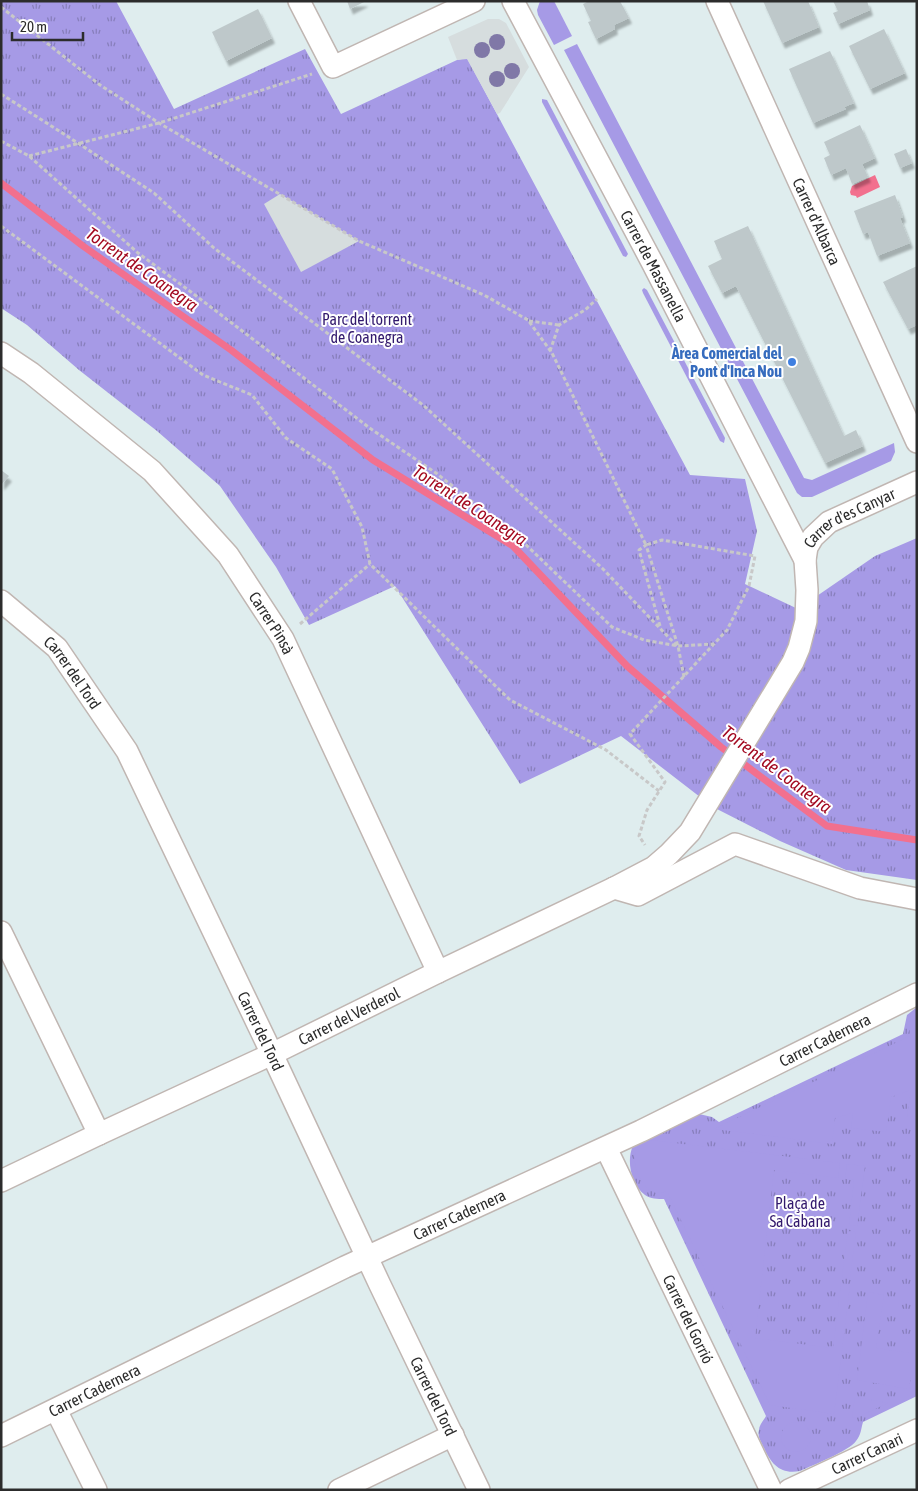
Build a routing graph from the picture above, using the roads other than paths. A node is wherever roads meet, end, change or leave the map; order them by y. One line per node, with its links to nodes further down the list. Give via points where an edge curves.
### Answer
1 (299, 1): 2 (street, via 334,67)
2 (474, 1)
3 (513, 1): 8 (street, Carrer de Massanella, via 653,264)
4 (717, 1): 6 (street, Carrer d'Albarca)
5 (1, 353): 14 (street, Carrer Pinsà, via 31,373 152,471 228,555 283,639)
6 (917, 442)
7 (917, 482): 8 (street, Carrer d'es Canyar, via 825,525 809,542)
8 (805, 565): 10 (street, Carrer del Verderol, via 807,610 798,648 788,671 690,832 654,867)
9 (1, 601): 16 (street, Carrer del Tord, via 57,648 127,752)
10 (614, 888): 11 (street, via 638,895 735,844 860,888); 14 (street, Carrer del Verderol)
11 (917, 899)
12 (1, 932): 13 (street)
13 (9, 969): 17 (street)
14 (438, 972): 16 (street, Carrer del Verderol)
15 (917, 994): 18 (street, Carrer Cadernera)
16 (272, 1054): 17 (street, Carrer del Verderol); 20 (street, Carrer del Tord)
17 (99, 1134): 19 (street, Carrer del Verderol)
18 (606, 1148): 20 (street, Carrer Cadernera); 28 (street, Carrer del Gorrió)
19 (1, 1181)
20 (367, 1257): 21 (street, Carrer Cadernera); 23 (street, Carrer del Tord)
21 (56, 1410): 24 (street, Carrer Cadernera); 25 (street)
22 (917, 1430): 29 (street, Carrer Canari)
23 (453, 1434): 26 (street); 27 (street, Carrer del Tord)
24 (1, 1436)
25 (96, 1490)
26 (339, 1490)
27 (479, 1490)
28 (772, 1490)
29 (789, 1490)

